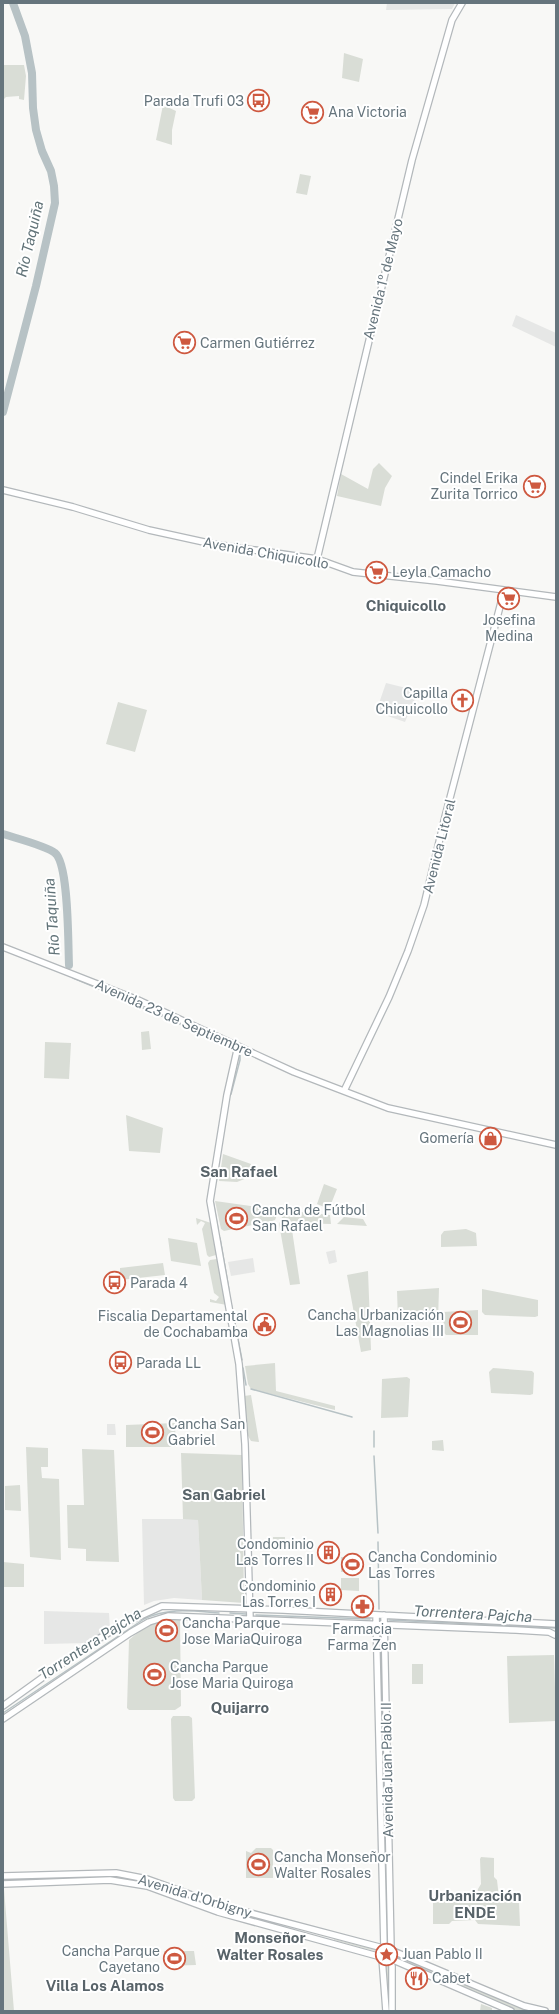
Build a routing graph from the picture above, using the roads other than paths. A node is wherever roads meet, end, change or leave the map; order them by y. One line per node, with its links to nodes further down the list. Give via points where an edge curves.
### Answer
1 (462, 3): 3 (main road, Avenida 1º de Mayo, via 452,20 412,160)
2 (3, 490): 3 (main road, Avenida Chiquicollo, via 213,544)
3 (317, 559): 4 (main road, Avenida Chiquicollo, via 353,572 437,580)
4 (504, 591): 5 (main road, Avenida Chiquicollo); 8 (main road, Avenida Litoral, via 424,905 389,997)
5 (556, 597)
6 (3, 947): 7 (main road, Avenida 23 de Septiembre, via 138,1000)
7 (238, 1046): 8 (main road, Avenida 23 de Septiembre, via 294,1072); 10 (main road, via 227,1095 210,1201 239,1364 245,1444)
8 (344, 1091): 9 (main road, Avenida 23 de Septiembre, via 394,1109)
9 (556, 1145)
10 (250, 1609): 11 (main road); 13 (main road); 18 (main road, via 173,1605 152,1609 85,1648)
11 (376, 1615): 12 (main road); 15 (main road, Avenida Juan Pablo II)
12 (384, 1615): 14 (main road); 16 (main road, Avenida Juan Pablo II)
13 (250, 1619): 15 (main road); 19 (main road, via 160,1617 130,1633)
14 (556, 1624)
15 (376, 1625): 16 (main road); 22 (main road, Avenida Juan Pablo II)
16 (383, 1626): 17 (main road); 23 (main road, Avenida Juan Pablo II)
17 (556, 1635)
18 (3, 1706)
19 (3, 1719)
20 (3, 1876): 22 (main road, Avenida d'Orbigny, via 116,1873 153,1881 220,1905)
21 (3, 1884): 24 (main road, Avenida d'Orbigny, via 110,1880 147,1886 218,1912)
22 (384, 1948): 23 (main road); 24 (main road, via 380,1952)
23 (392, 1949): 25 (main road, via 394,1956); 31 (main road, via 524,2006)
24 (382, 1957): 25 (main road); 28 (main road)
25 (390, 1959): 26 (main road); 27 (main road)
26 (408, 1968): 27 (main road, via 398,1969); 30 (main road)
27 (392, 1973): 29 (main road)
28 (386, 2011)
29 (392, 2011)
30 (511, 2011)
31 (545, 2011)

